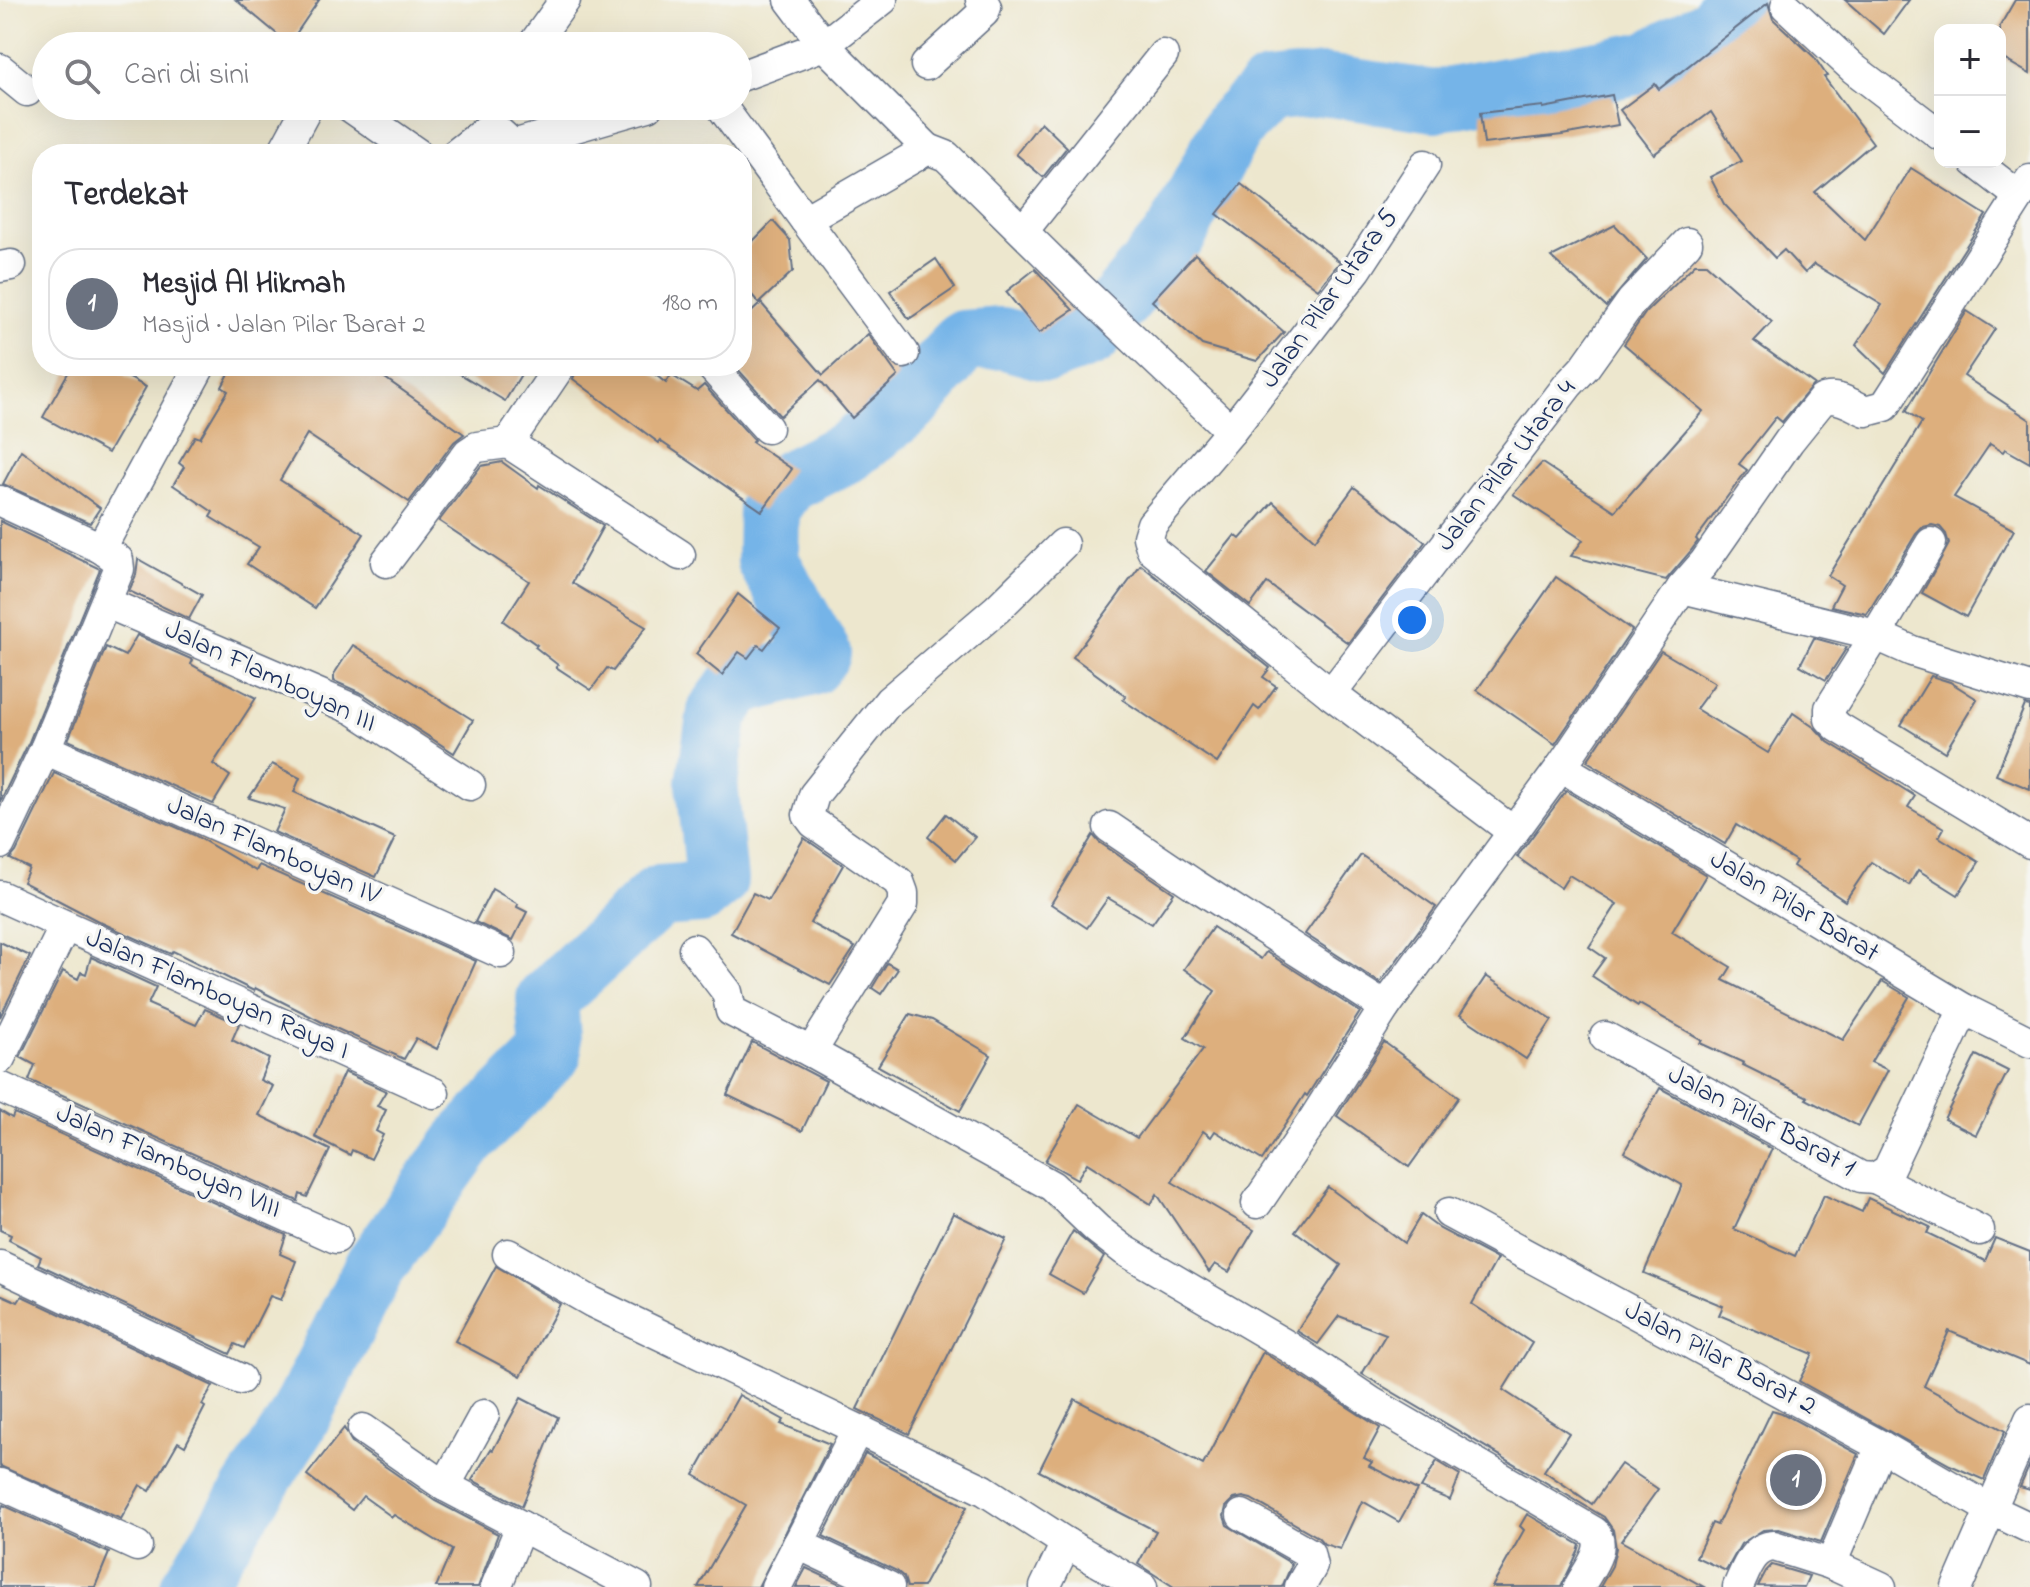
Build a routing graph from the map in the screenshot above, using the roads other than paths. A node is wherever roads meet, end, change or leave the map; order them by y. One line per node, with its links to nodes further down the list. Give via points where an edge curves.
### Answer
1 (565, 0): 6 (street)
2 (790, 0): 7 (street)
3 (882, 0): 7 (street)
4 (981, 0): 9 (street, via 984,12)
5 (1786, 6): 17 (street, via 1854,69)
6 (542, 32)
7 (824, 45): 11 (street); 24 (street)
8 (1163, 55): 29 (street)
9 (926, 65)
10 (0, 69): 12 (street)
11 (752, 72)
12 (27, 91)
13 (300, 120): 19 (street)
14 (369, 120): 20 (street)
15 (574, 120): 18 (street)
16 (731, 120): 22 (street)
17 (1934, 130)
18 (505, 133): 21 (street)
19 (287, 144)
20 (404, 144)
21 (479, 144)
22 (749, 144)
23 (752, 148): 28 (street)
24 (928, 149): 28 (street); 29 (street, via 946,156)
25 (1425, 165): 36 (street, Jalan Pilar Utara 5, via 1357,269)
26 (1987, 168): 27 (street)
27 (2025, 188): 44 (street, via 1885,406 1866,411 1834,397 1822,400)
28 (805, 220): 31 (street)
29 (1023, 231): 36 (street)
30 (1687, 243): 48 (street, Jalan Pilar Utara 4, via 1632,301)
31 (904, 353)
32 (195, 376): 41 (street)
33 (553, 376): 37 (street)
34 (720, 376): 35 (street)
35 (767, 428)
36 (1231, 431): 48 (street, Jalan Pilar Utara 5, via 1152,524 1152,550)
37 (508, 443): 42 (street); 43 (street, via 468,453)
38 (0, 501): 41 (street)
39 (1931, 543): 46 (street)
40 (1063, 544): 64 (street, via 997,609 889,701 814,795 808,815 814,823 899,882 903,904)
41 (101, 548): 45 (street, via 118,560 119,569)
42 (680, 555)
43 (386, 562)
44 (1682, 588): 46 (street); 50 (street)
45 (107, 603): 49 (street); 51 (street, Jalan Flamboyan III, via 353,709)
46 (1876, 635): 47 (street); 54 (street, via 1830,708 1830,719)
47 (2030, 688)
48 (1331, 694): 53 (street)
49 (45, 749): 55 (street); 59 (street, Jalan Flamboyan IV)
50 (1561, 767): 53 (street); 61 (street, Jalan Pilar Barat)
51 (470, 785)
52 (1109, 827): 60 (street)
53 (1512, 831): 60 (street)
54 (2030, 843)
55 (0, 844)
56 (0, 896): 57 (street, Jalan Flamboyan Raya I)
57 (65, 926): 65 (street); 67 (street, Jalan Flamboyan Raya I)
58 (694, 949): 64 (street, via 727,992 731,1011)
59 (501, 953)
60 (1385, 1007): 69 (street)
61 (1964, 1009): 63 (street, Jalan Pilar Barat); 68 (street, Jalan Pilar Barat 1, via 1888,1170)
62 (1605, 1037): 68 (street, Jalan Pilar Barat 1, via 1861,1177)
63 (2030, 1042)
64 (811, 1052): 98 (street, via 1052,1186 1124,1250 1289,1347 1361,1397 1594,1532 1599,1549)
65 (0, 1058)
66 (0, 1087): 72 (street, Jalan Flamboyan VIII)
67 (434, 1093)
68 (1875, 1178): 71 (street)
69 (1257, 1203)
70 (1449, 1213): 80 (street, Jalan Pilar Barat 2)
71 (1979, 1230)
72 (336, 1238)
73 (508, 1254): 79 (street, via 592,1302)
74 (0, 1266): 75 (street)
75 (240, 1379)
76 (484, 1415): 82 (street)
77 (2030, 1419): 83 (street)
78 (363, 1429): 82 (street)
79 (857, 1430): 87 (street, via 984,1490); 88 (street)
80 (1881, 1446): 83 (street, Jalan Pilar Barat 2); 90 (street)
81 (0, 1484): 89 (street)
82 (445, 1486): 85 (street)
83 (1990, 1509): 86 (street, Jalan Pilar Barat 2); 101 (street)
84 (1242, 1515): 97 (street, via 1309,1553 1312,1566)
85 (521, 1526): 91 (street); 92 (street)
86 (2030, 1528)
87 (1066, 1543): 95 (street); 96 (street)
88 (798, 1544): 93 (street); 94 (street)
89 (137, 1546)
90 (1831, 1564): 99 (street, via 1765,1546 1750,1561); 100 (street)
91 (496, 1587)
92 (637, 1587)
93 (776, 1587)
94 (889, 1587)
95 (1045, 1587)
96 (1142, 1587)
97 (1300, 1587)
98 (1579, 1587)
99 (1738, 1587)
100 (1881, 1587)
101 (1957, 1587)

